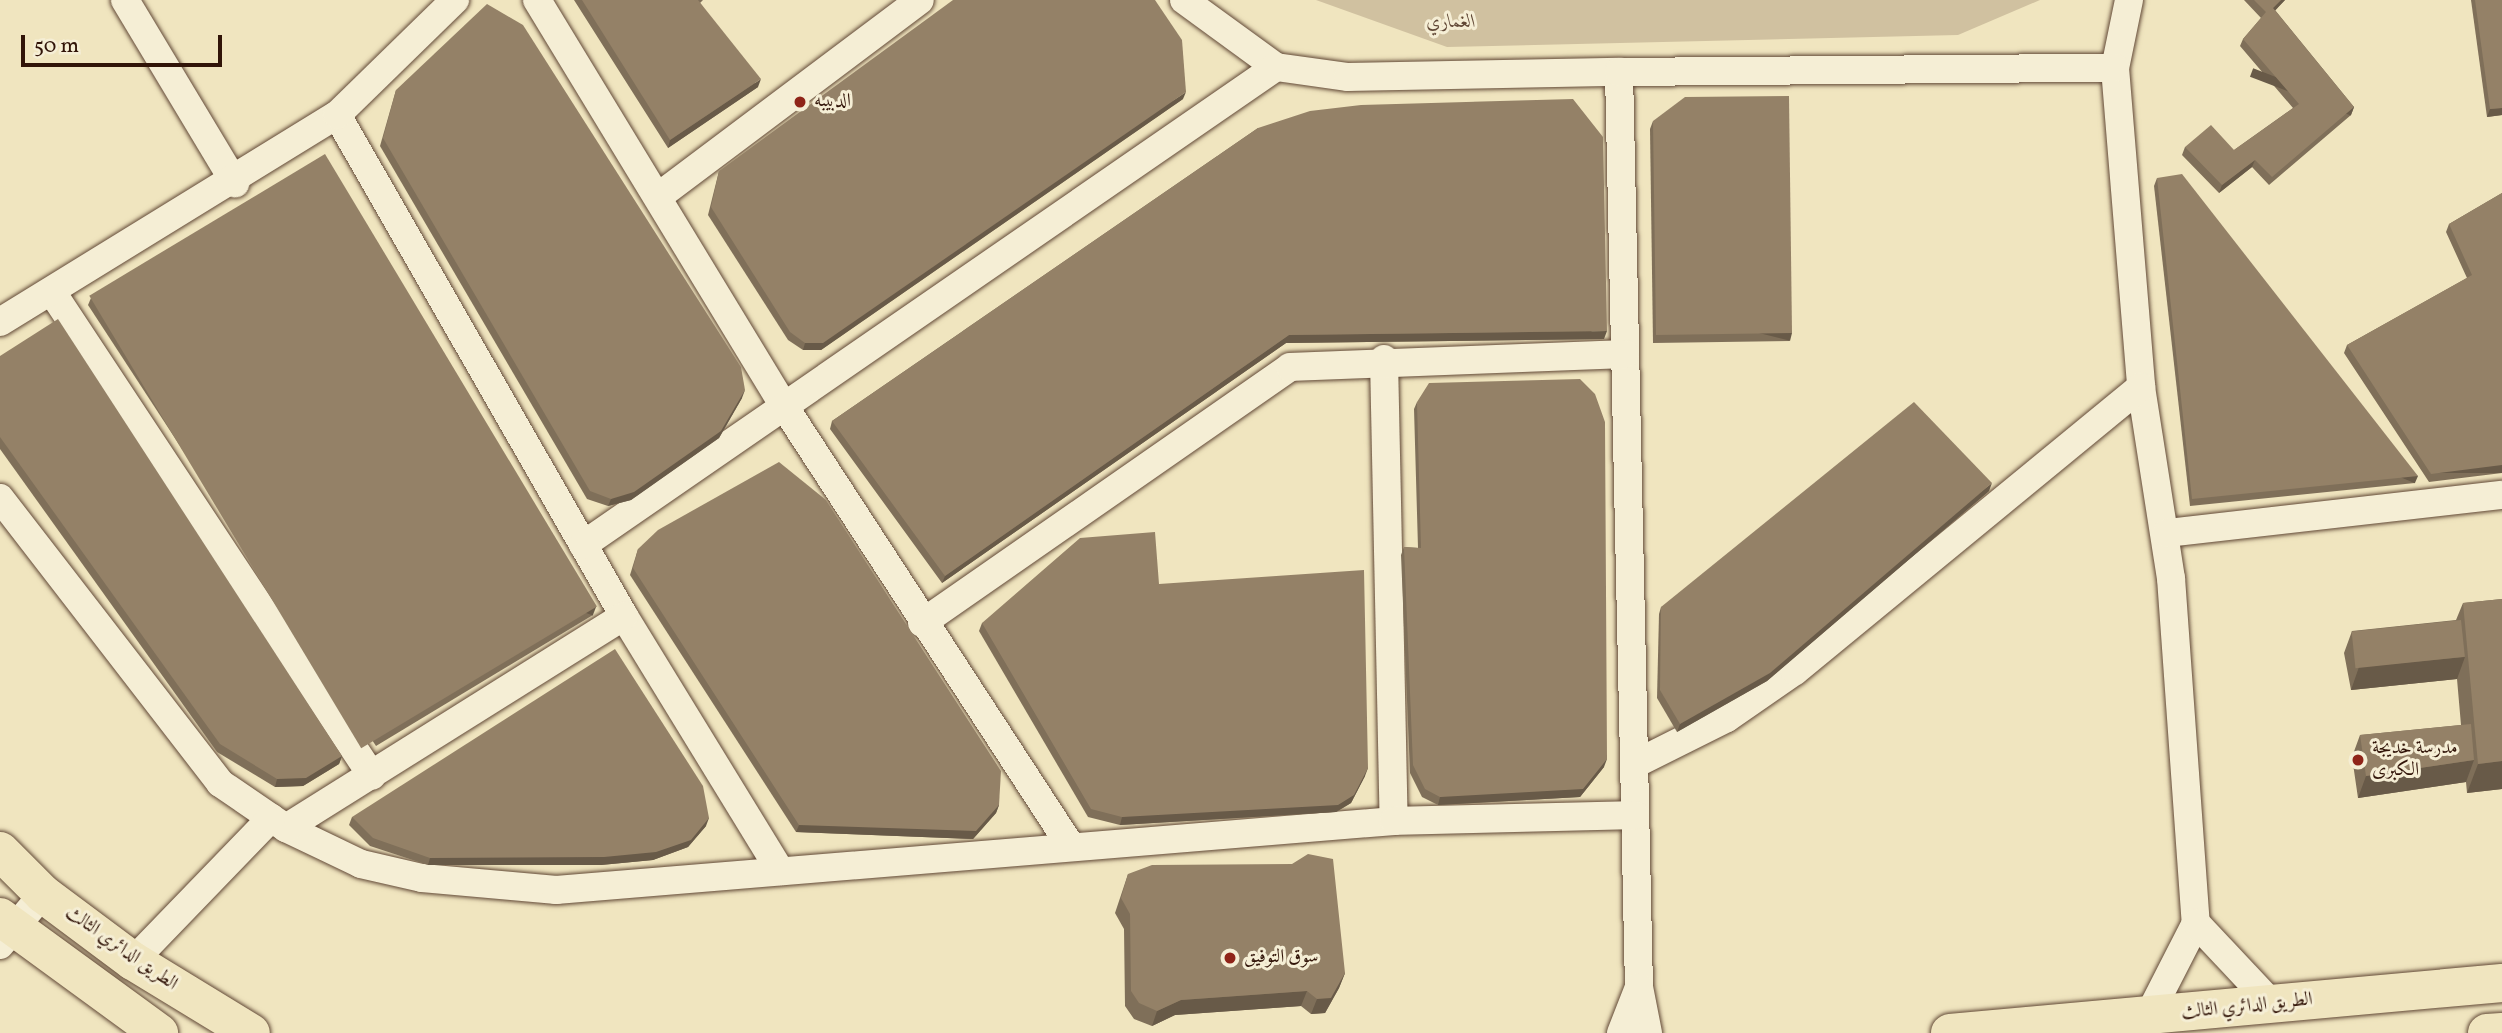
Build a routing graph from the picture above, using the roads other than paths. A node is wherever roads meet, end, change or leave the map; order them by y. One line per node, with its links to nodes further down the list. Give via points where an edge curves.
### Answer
1 (125, 0): 11 (street)
2 (455, 0): 10 (street)
3 (537, 0): 12 (street)
4 (920, 0): 12 (street)
5 (1184, 0): 7 (street)
6 (2129, 0): 8 (street)
7 (1276, 67): 9 (street, via 1348,77); 18 (street)
8 (2115, 68): 9 (street); 17 (street)
9 (1619, 72): 15 (street)
10 (337, 115): 11 (street); 22 (street)
11 (235, 183): 13 (street)
12 (659, 196): 18 (street)
13 (52, 292): 14 (street); 26 (street)
14 (0, 322)
15 (1625, 354): 16 (street); 25 (street)
16 (1384, 359): 24 (street, via 1290,367 1253,388); 28 (street)
17 (2141, 387): 21 (street); 25 (street, via 1795,671 1727,718)
18 (786, 409): 22 (street); 24 (street)
19 (2502, 495): 21 (street)
20 (0, 498): 29 (street, via 178,736 220,783)
21 (2167, 533): 34 (street)
22 (583, 545): 23 (street)
23 (624, 616): 26 (street); 32 (street)
24 (922, 623): 30 (street)
25 (1635, 764): 27 (street)
26 (372, 776): 29 (street)
27 (1635, 815): 28 (street); 38 (street)
28 (1394, 821): 30 (street)
29 (279, 823): 32 (street, via 361,864 493,889); 36 (street)
30 (1070, 845): 32 (street)
31 (0, 851): 33 (main road, الطريق الدائري الثالث)
32 (780, 871)
33 (43, 894): 35 (street); 36 (main road, الطريق الدائري الثالث)
34 (2196, 923): 39 (street); 40 (street)
35 (4, 931): 42 (main road)
36 (133, 961): 43 (main road, الطريق الدائري الثالث)
37 (2502, 983): 39 (main road, الطريق الدائري الثالث)
38 (1639, 987): 44 (street); 45 (street)
39 (2271, 1003): 40 (main road, الطريق الدائري الثالث)
40 (2148, 1017): 46 (main road, الطريق الدائري الثالث)
41 (2502, 1032): 47 (main road)
42 (159, 1033)
43 (251, 1033)
44 (1621, 1033)
45 (1648, 1033)
46 (1950, 1033)
47 (2487, 1033)

